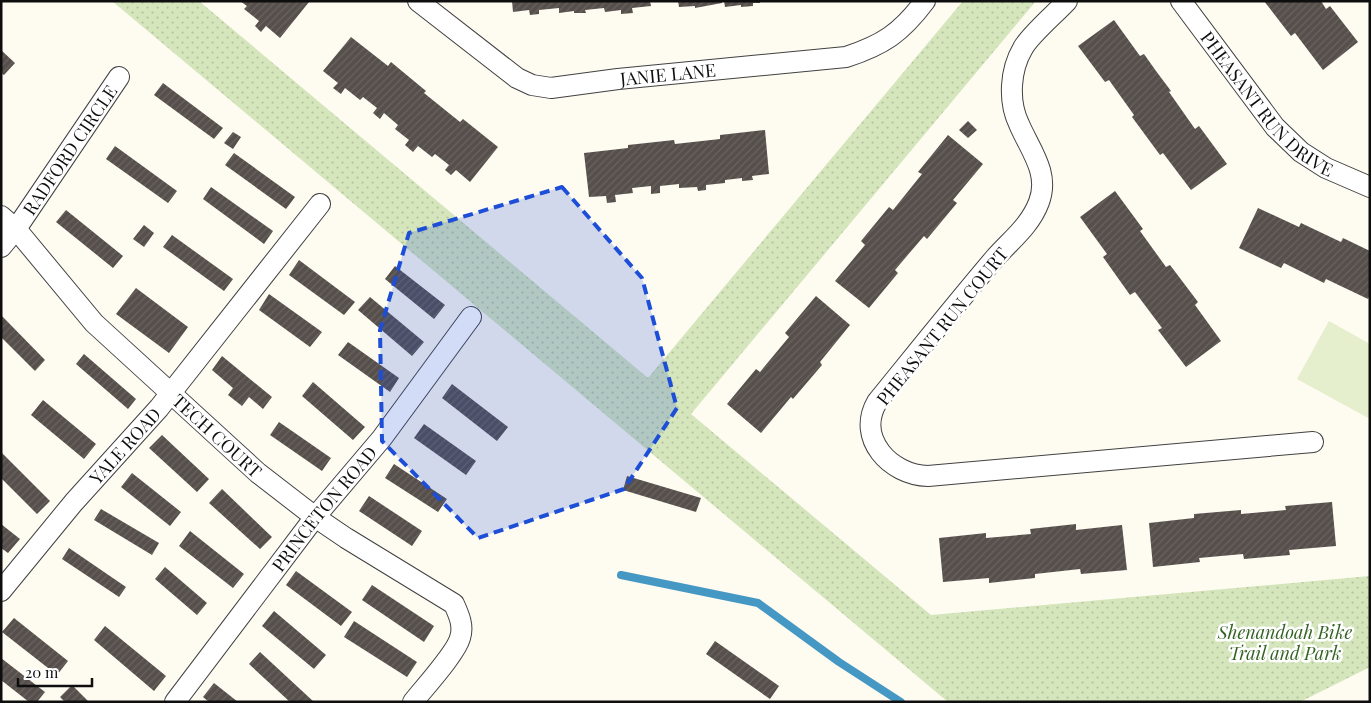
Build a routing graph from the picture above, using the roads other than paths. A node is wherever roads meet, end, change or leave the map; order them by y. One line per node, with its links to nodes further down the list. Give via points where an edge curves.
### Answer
1 (418, 1): 2 (street, JANIE LANE, via 517,78 551,88 846,57 893,36)
2 (925, 1)
3 (1067, 1): 12 (street, PHEASANT RUN COURT, via 1024,46 1014,72 1014,110 1039,166 1042,178 1040,201 1027,225 996,257 877,402 871,419 876,445 890,464 904,472 928,476)
4 (1181, 1): 6 (street, PHEASANT RUN DRIVE, via 1292,145 1326,168)
5 (119, 77): 8 (street, RADFORD CIRCLE)
6 (1370, 187)
7 (320, 204): 11 (street, YALE ROAD)
8 (9, 222): 9 (street, RADFORD CIRCLE); 11 (street, TECH COURT, via 94,323)
9 (1, 247)
10 (471, 317): 13 (street, PRINCETON ROAD, via 382,438)
11 (170, 394): 13 (street, TECH COURT, via 258,473); 14 (street, YALE ROAD, via 74,502)
12 (1313, 442)
13 (315, 517): 15 (street, PRINCETON ROAD); 16 (street, TECH COURT, via 454,604 461,619 460,638)
14 (1, 591)
15 (175, 702)
16 (413, 702)

